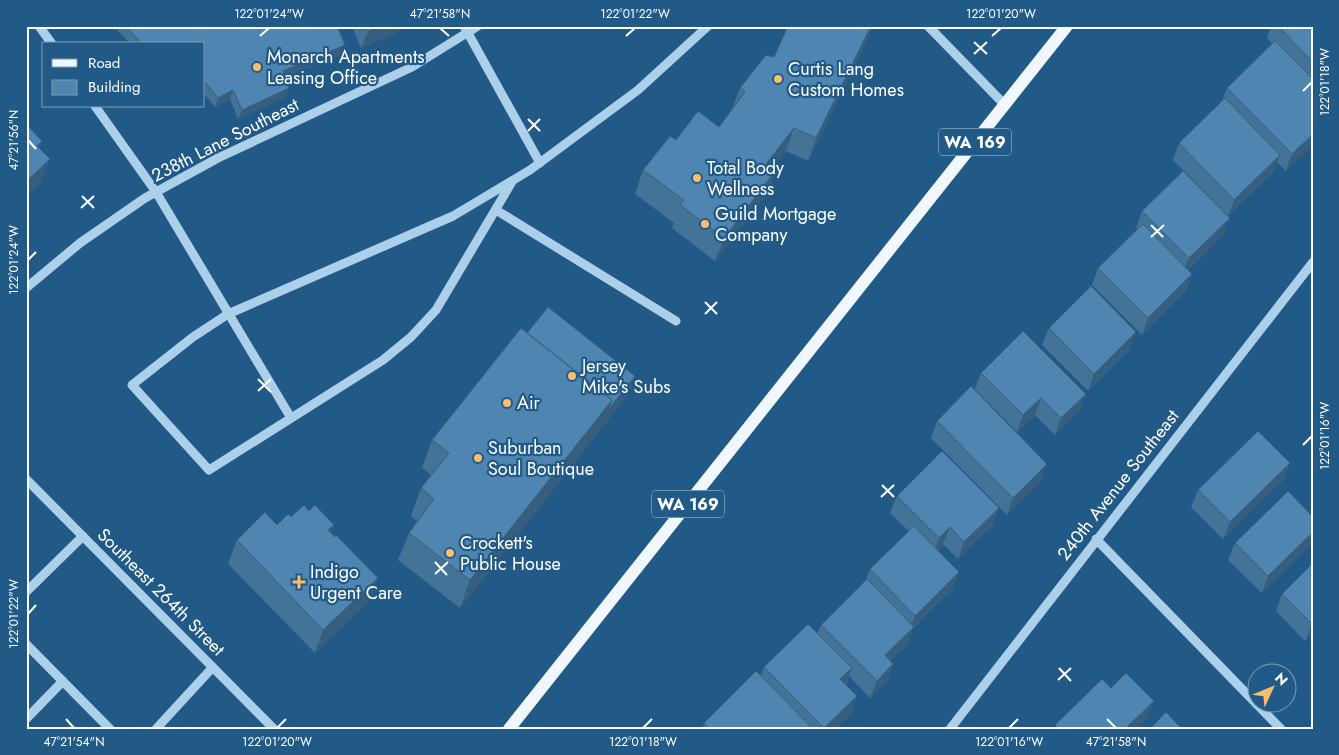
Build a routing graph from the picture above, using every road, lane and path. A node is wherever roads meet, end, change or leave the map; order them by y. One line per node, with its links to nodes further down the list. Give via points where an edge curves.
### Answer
1 (39, 26): 7 (street)
2 (478, 26): 6 (street, 238th Lane Southeast)
3 (708, 26): 10 (street, via 638,90)
4 (928, 26): 8 (street)
5 (1067, 26): 8 (main road, WA 169)
6 (466, 30): 10 (street); 12 (street, 238th Lane Southeast, via 412,67 218,158)
7 (51, 42)
8 (1005, 105): 30 (main road, WA 169)
9 (96, 108): 12 (street)
10 (540, 163): 11 (street)
11 (513, 180): 13 (street); 16 (street, via 453,216)
12 (156, 192): 15 (street, 238th Lane Southeast, via 80,243); 16 (street)
13 (496, 210): 17 (street); 18 (street, via 436,310 411,337 383,360)
14 (1313, 262): 21 (street, 240th Avenue Southeast)
15 (26, 288)
16 (228, 314): 18 (street); 18 (street, via 132,385 209,470)
17 (676, 321)
18 (291, 418)
19 (26, 479): 20 (street, Southeast 264th Street)
20 (83, 536): 22 (street); 24 (street, Southeast 264th Street)
21 (1096, 539): 31 (street, 240th Avenue Southeast); 32 (street)
22 (26, 592)
23 (26, 644): 25 (street)
24 (213, 667): 28 (street); 29 (street, Southeast 264th Street)
25 (63, 681): 26 (street); 27 (street)
26 (26, 719)
27 (110, 729)
28 (156, 729)
29 (274, 729)
30 (509, 729)
31 (950, 729)
32 (1281, 729)

